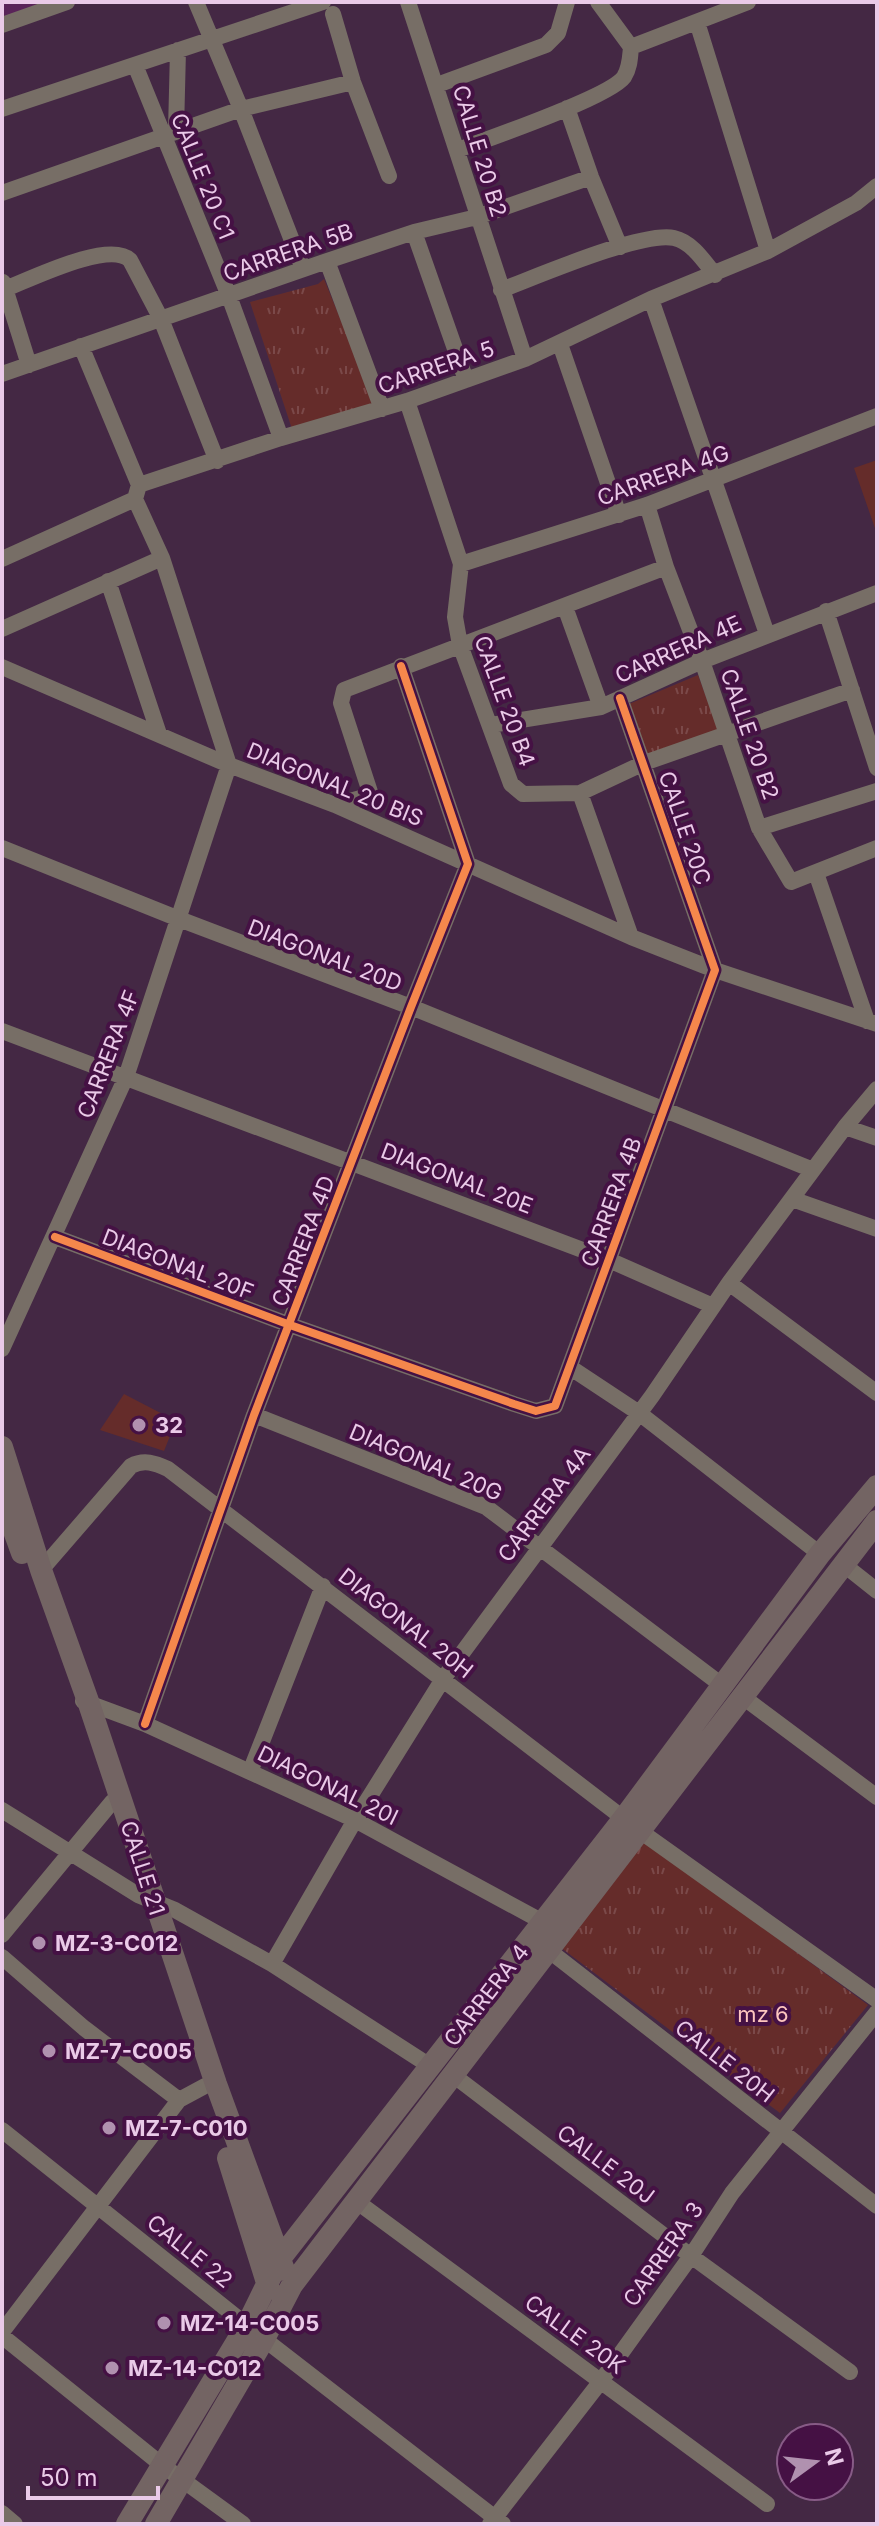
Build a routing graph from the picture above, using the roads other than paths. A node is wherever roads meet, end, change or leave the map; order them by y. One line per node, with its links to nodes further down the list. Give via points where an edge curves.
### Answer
1 (67, 2): 9 (street)
2 (196, 2): 10 (street)
3 (408, 2): 15 (street, CALLE 20 B2)
4 (567, 2): 15 (street, via 558,33 546,45)
5 (598, 2): 11 (street)
6 (748, 2): 8 (street)
7 (328, 8): 10 (street); 14 (street)
8 (697, 22): 11 (street); 28 (street)
9 (2, 25)
10 (212, 40): 12 (street); 18 (street)
11 (631, 47): 16 (street, via 629,66 615,86)
12 (178, 50): 13 (street); 19 (street)
13 (135, 65): 17 (street); 19 (street, CALLE 20 C1)
14 (353, 82): 18 (street); 21 (street)
15 (437, 85): 20 (street, CALLE 20 B2)
16 (567, 108): 20 (street); 22 (street)
17 (2, 109)
18 (241, 109): 19 (street); 30 (street)
19 (169, 134): 24 (street); 34 (street, CALLE 20 C1)
20 (458, 150): 25 (street, CALLE 20 B2)
21 (389, 176)
22 (591, 177): 25 (street, CARRERA 5B); 27 (street)
23 (876, 192): 28 (street, CARRERA 5)
24 (2, 193)
25 (477, 217): 26 (street, CARRERA 5B); 33 (street, CALLE 20 B2)
26 (414, 232): 29 (street, CARRERA 5B); 42 (street)
27 (620, 247): 31 (street, via 651,238 677,238); 33 (street)
28 (768, 251): 31 (street, CARRERA 5)
29 (327, 261): 30 (street, CARRERA 5B); 44 (street)
30 (303, 269): 34 (street, CARRERA 5B)
31 (715, 275): 35 (street, CARRERA 5)
32 (4, 284): 36 (street, via 118,253 130,260); 40 (street)
33 (501, 290): 39 (street, CALLE 20 B2)
34 (229, 296): 36 (street, CARRERA 5B); 46 (street, CALLE 20 C1)
35 (651, 299): 37 (street, CARRERA 5); 48 (street)
36 (161, 319): 38 (street, CARRERA 5B); 47 (street)
37 (560, 344): 39 (street, CARRERA 5); 51 (street)
38 (81, 346): 40 (street, CARRERA 5B); 49 (street)
39 (525, 359): 42 (street, CARRERA 5)
40 (29, 365): 41 (street, CARRERA 5B)
41 (2, 374)
42 (466, 380): 43 (street, CARRERA 5)
43 (407, 401): 44 (street, CARRERA 5); 54 (street, CALLE 20 B4)
44 (382, 409): 46 (street, CARRERA 5)
45 (877, 416): 48 (street, CARRERA 4G)
46 (281, 438): 47 (street, CARRERA 5)
47 (217, 461): 49 (street, CARRERA 5)
48 (715, 480): 50 (street, CARRERA 4G); 61 (street)
49 (137, 492): 52 (street); 53 (street, CARRERA 5)
50 (647, 505): 51 (street, CARRERA 4G); 55 (street, CALLE 20 B2)
51 (619, 515): 54 (street, CARRERA 4G)
52 (162, 558): 56 (street); 73 (street)
53 (2, 559)
54 (461, 564): 62 (street, CALLE 20 B4, via 455,617)
55 (666, 567): 58 (street); 63 (street, CALLE 20 B2)
56 (108, 581): 60 (street); 70 (street)
57 (877, 593): 59 (street, CARRERA 4E)
58 (565, 607): 62 (street); 68 (street)
59 (826, 611): 61 (street, CARRERA 4E); 66 (street)
60 (2, 629)
61 (767, 634): 63 (street, CARRERA 4E)
62 (460, 645): 64 (street); 69 (street, CALLE 20 B4)
63 (702, 661): 67 (street, CARRERA 4E); 71 (street, CALLE 20 B2)
64 (401, 666): 77 (street, via 344,690 341,703 370,789 368,796); 81 (street)
65 (2, 667): 70 (street, DIAGONAL 20 BIS)
66 (852, 690): 71 (street); 74 (street)
67 (620, 698): 68 (street, CARRERA 4E); 72 (street, CALLE 20C)
68 (601, 707): 69 (street, CARRERA 4E)
69 (491, 725): 76 (street, CALLE 20 B4, via 511,784 523,794)
70 (159, 734): 73 (street, DIAGONAL 20 BIS)
71 (726, 734): 72 (street); 78 (street, CALLE 20 B2)
72 (644, 763): 76 (street); 85 (street, CALLE 20C)
73 (229, 765): 77 (street, DIAGONAL 20 BIS); 83 (street, CARRERA 4F)
74 (877, 768)
75 (877, 791): 78 (street)
76 (580, 793): 84 (street)
77 (335, 805): 81 (street, DIAGONAL 20 BIS)
78 (759, 828): 82 (street, CALLE 20 B2, via 791,882)
79 (2, 848): 83 (street, DIAGONAL 20D)
80 (877, 848): 82 (street)
81 (468, 864): 84 (street, DIAGONAL 20 BIS); 86 (street, CARRERA 4D)
82 (816, 873): 87 (street)
83 (179, 919): 86 (street, DIAGONAL 20D); 89 (street, CARRERA 4F)
84 (631, 937): 85 (street, DIAGONAL 20 BIS)
85 (715, 970): 87 (street, DIAGONAL 20 BIS); 91 (street, CARRERA 4B)
86 (411, 1007): 91 (street, DIAGONAL 20D); 94 (street, CARRERA 4D)
87 (872, 1022)
88 (2, 1031): 89 (street, DIAGONAL 20E)
89 (126, 1077): 94 (street, DIAGONAL 20E); 98 (street, CARRERA 4F)
90 (877, 1089): 92 (street, CARRERA 4A)
91 (663, 1109): 95 (street, DIAGONAL 20D); 99 (street, CARRERA 4B)
92 (845, 1127): 93 (street); 95 (street, CARRERA 4A)
93 (877, 1138)
94 (352, 1162): 99 (street, DIAGONAL 20E); 102 (street, CARRERA 4D)
95 (813, 1170): 96 (street, CARRERA 4A)
96 (792, 1199): 97 (street); 100 (street, CARRERA 4A)
97 (877, 1229)
98 (55, 1237): 102 (street, DIAGONAL 20F); 103 (street, CARRERA 4F)
99 (609, 1260): 101 (street, DIAGONAL 20E); 104 (street, CARRERA 4B)
100 (729, 1283): 101 (street, CARRERA 4A); 105 (street)
101 (713, 1306): 107 (street, CARRERA 4A)
102 (290, 1325): 106 (street, DIAGONAL 20F); 108 (street, CARRERA 4D)
103 (2, 1349)
104 (571, 1368): 106 (street, CARRERA 4B, via 555,1406 536,1411); 107 (street)
105 (877, 1393)
106 (514, 1404)
107 (639, 1413): 115 (street, CARRERA 4A); 116 (street)
108 (254, 1415): 112 (street, CARRERA 4D); 115 (street, DIAGONAL 20G, via 486,1507)
109 (2, 1447): 118 (main road, CALLE 21)
110 (877, 1486): 116 (main road, CARRERA 4)
111 (2, 1498): 114 (main road, CALLE 21)
112 (222, 1511): 118 (street, DIAGONAL 20H, via 168,1469 140,1462 126,1471); 119 (street, DIAGONAL 20H); 125 (street, CARRERA 4D)
113 (877, 1521): 117 (main road, CARRERA 4)
114 (6, 1526): 124 (main road, CALLE 21)
115 (539, 1546): 121 (street, CARRERA 4A); 122 (street, DIAGONAL 20G)
116 (820, 1554): 122 (main road, CARRERA 4)
117 (843, 1564): 120 (street); 123 (main road, CARRERA 4)
118 (41, 1570): 124 (main road, CALLE 21)
119 (323, 1586): 121 (street, DIAGONAL 20H); 126 (street)
120 (877, 1591)
121 (443, 1679): 130 (street, CARRERA 4A); 131 (street, DIAGONAL 20H)
122 (723, 1686): 131 (main road, CARRERA 4)
123 (743, 1697): 127 (street); 131 (main road, CARRERA 4)
124 (83, 1700): 125 (street, DIAGONAL 20I); 128 (main road, CALLE 21); 133 (main road, CALLE 21)
125 (145, 1724): 126 (street, DIAGONAL 20I)
126 (250, 1772): 130 (street, DIAGONAL 20I)
127 (877, 1797)
128 (112, 1802): 132 (street); 133 (main road, CALLE 21)
129 (2, 1810): 132 (street)
130 (355, 1820): 134 (street, DIAGONAL 20I); 138 (street, CARRERA 4A)
131 (632, 1824): 134 (main road, CARRERA 4); 136 (main road, CARRERA 4); 139 (street)
132 (70, 1853): 133 (street); 135 (street)
133 (146, 1897): 138 (street); 143 (main road, CALLE 21)
134 (543, 1922): 141 (main road, CARRERA 4)
135 (2, 1935)
136 (547, 1949): 142 (main road, CARRERA 4); 146 (street, CALLE 20H)
137 (2, 1957): 144 (street)
138 (272, 1964): 141 (street)
139 (877, 2000)
140 (877, 2012): 146 (street, CARRERA 3)
141 (430, 2066): 151 (main road, CARRERA 4)
142 (453, 2075): 147 (main road, CARRERA 4); 150 (street, CALLE 20J)
143 (211, 2085): 144 (street); 151 (main road, CALLE 21); 153 (main road, CALLE 21)
144 (179, 2100): 148 (street)
145 (2, 2130): 148 (street, CALLE 22)
146 (779, 2131): 149 (street, CALLE 20H); 150 (street, CARRERA 3)
147 (356, 2201): 152 (main road, CARRERA 4); 158 (street, CALLE 20K)
148 (98, 2205): 155 (street, CALLE 22); 156 (street)
149 (877, 2206)
150 (691, 2256): 157 (street, CALLE 20J); 158 (street, CARRERA 3)
151 (279, 2260): 152 (main road, CALLE 21); 153 (main road, CARRERA 4)
152 (292, 2285): 154 (main road, CARRERA 4)
153 (267, 2286): 154 (main road, CALLE 21); 155 (main road, CARRERA 4)
154 (279, 2309): 155 (main road, CARRERA 4)
155 (255, 2332): 159 (main road, CARRERA 4); 160 (main road, CARRERA 4); 163 (street, CALLE 22)
156 (2, 2334): 159 (street)
157 (850, 2372)
158 (601, 2381): 161 (street, CALLE 20K); 163 (street, CARRERA 3)
159 (162, 2465): 160 (street); 165 (main road, CARRERA 4)
160 (182, 2478): 166 (main road, CARRERA 4); 167 (street)
161 (767, 2504)
162 (2, 2513): 164 (street)
163 (496, 2522)
164 (15, 2524)
165 (127, 2524)
166 (156, 2524)
167 (243, 2524)

